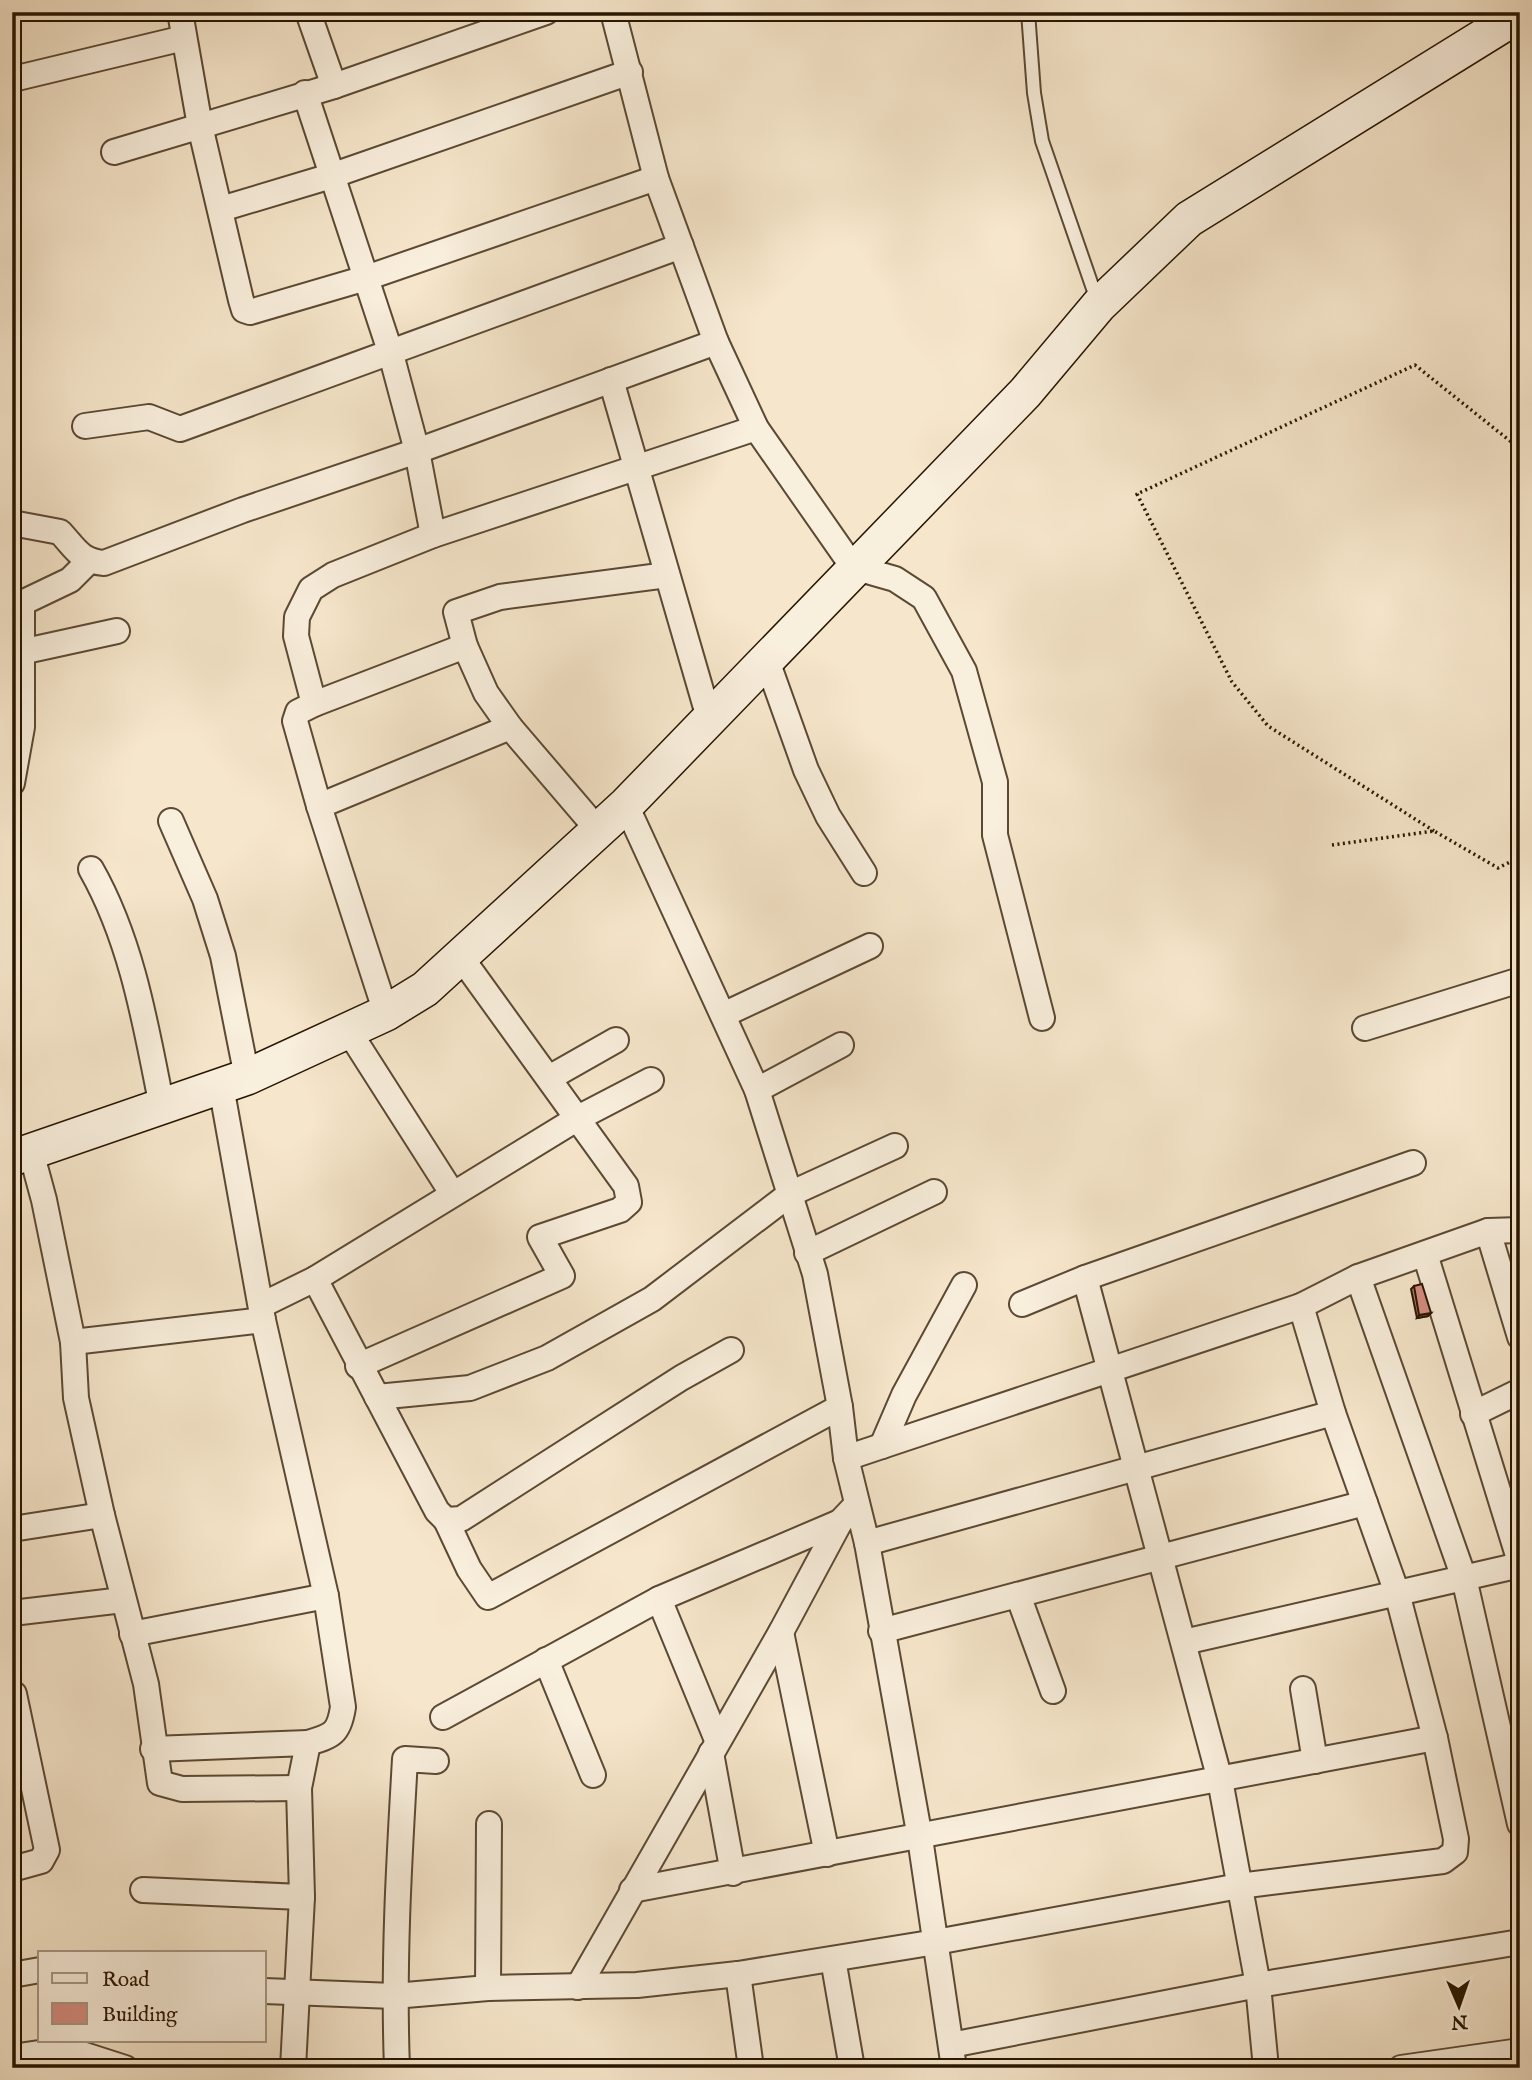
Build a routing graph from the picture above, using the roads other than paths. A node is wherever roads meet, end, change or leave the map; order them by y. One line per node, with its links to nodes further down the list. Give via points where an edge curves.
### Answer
1 (180, 12): 7 (street)
2 (308, 12): 10 (street)
3 (545, 12): 10 (street)
4 (613, 12): 8 (street)
5 (1028, 12): 19 (lane, via 1042,141)
6 (1520, 14): 19 (street, via 1189,219)
7 (184, 37): 9 (street); 12 (street)
8 (630, 72): 14 (street); 15 (street)
9 (13, 79)
10 (334, 86): 11 (street)
11 (305, 93): 12 (street); 14 (street)
12 (200, 125): 13 (street); 16 (street)
13 (114, 152)
14 (331, 176): 16 (street); 18 (street)
15 (656, 178): 17 (street); 18 (street)
16 (221, 209): 18 (street, via 244,310 260,311)
17 (681, 246): 20 (street); 21 (street)
18 (366, 278): 21 (street)
19 (1099, 305): 30 (street, via 1025,393)
20 (716, 342): 22 (street); 24 (street)
21 (391, 354): 23 (street, via 180,429 149,417); 25 (street)
22 (611, 380): 25 (street); 26 (street)
23 (85, 426)
24 (756, 428): 26 (street); 30 (street)
25 (417, 451): 28 (street); 29 (street, via 243,510 123,557)
26 (636, 468): 28 (street); 31 (street)
27 (12, 523): 29 (street, via 60,531)
28 (433, 535): 36 (street, via 333,575 311,589 303,601 296,636)
29 (88, 562): 34 (street, via 69,580 24,602)
30 (853, 568): 35 (street); 51 (street, via 895,579 924,598 964,671 995,782 995,835)
31 (667, 575): 33 (street, via 500,597 456,612); 37 (street)
32 (117, 631): 34 (street)
33 (465, 646): 36 (street); 38 (street, via 486,693)
34 (18, 648): 39 (street, via 22,727)
35 (766, 658): 37 (street); 45 (street, via 806,770)
36 (314, 704): 41 (street, via 298,712 295,721)
37 (709, 718): 40 (street)
38 (510, 727): 41 (street); 43 (street)
39 (12, 783)
40 (626, 805): 43 (street); 50 (street)
41 (319, 806): 49 (street)
42 (172, 821): 58 (street, via 223,956)
43 (598, 830): 47 (street)
44 (91, 869): 60 (street, via 118,926)
45 (864, 873)
46 (870, 946): 50 (street)
47 (460, 956): 49 (street, via 425,989); 56 (street)
48 (1520, 979): 52 (street)
49 (386, 1013): 53 (street)
50 (723, 1015): 59 (street)
51 (1042, 1018)
52 (1365, 1028)
53 (348, 1030): 58 (street); 66 (street)
54 (616, 1040): 56 (street)
55 (841, 1045): 59 (street)
56 (549, 1078): 61 (street)
57 (651, 1080): 61 (street)
58 (234, 1082): 60 (street); 78 (street)
59 (758, 1090): 67 (street)
60 (162, 1107): 63 (street)
61 (578, 1118): 66 (street); 82 (street, via 626,1186 629,1202 620,1210 540,1237 562,1276)
62 (895, 1146): 67 (street)
63 (21, 1155): 80 (street, via 48,1218)
64 (1413, 1163): 73 (street)
65 (934, 1192): 70 (street)
66 (452, 1193): 74 (street)
67 (790, 1194): 70 (street); 85 (street, via 652,1299 547,1358 470,1388)
68 (1520, 1230): 69 (street)
69 (1488, 1231): 71 (street); 79 (street)
70 (807, 1254): 86 (street, via 815,1274)
71 (1425, 1254): 72 (street); 88 (street)
72 (1359, 1277): 77 (street); 101 (street)
73 (1085, 1278): 76 (street); 83 (street)
74 (315, 1279): 78 (street); 82 (street)
75 (964, 1285): 89 (street, via 904,1395)
76 (1022, 1304)
77 (1301, 1306): 83 (street); 87 (street)
78 (262, 1312): 80 (street); 104 (street)
79 (1520, 1337)
80 (73, 1342): 94 (street, via 76,1398)
81 (731, 1350): 95 (street, via 461,1519)
82 (358, 1366): 85 (street)
83 (1111, 1369): 89 (street); 91 (street)
84 (1520, 1391): 88 (street)
85 (377, 1397): 95 (street)
86 (840, 1406): 90 (street); 95 (street, via 488,1597)
87 (1334, 1413): 91 (street); 92 (street)
88 (1473, 1414): 100 (street)
89 (882, 1446): 90 (street)
90 (846, 1458): 93 (street)
91 (1134, 1468): 98 (street); 99 (street)
92 (1365, 1503): 99 (street); 102 (street)
93 (857, 1504): 96 (street); 98 (street)
94 (102, 1516): 97 (street); 106 (street)
95 (446, 1520)
96 (840, 1522): 105 (street); 109 (street)
97 (12, 1529)
98 (867, 1543): 108 (street)
99 (1160, 1557): 103 (street); 111 (street)
100 (1520, 1563): 101 (street)
101 (1464, 1578): 102 (street); 127 (street)
102 (1397, 1593): 111 (street); 117 (street)
103 (1018, 1595): 108 (street); 114 (street)
104 (326, 1596): 110 (street); 118 (street, via 343,1707 340,1726 329,1737)
105 (659, 1599): 112 (street); 119 (street)
106 (123, 1600): 107 (street); 110 (street)
107 (12, 1613)
108 (881, 1631): 128 (street)
109 (781, 1632): 119 (street); 129 (street)
110 (132, 1634): 120 (street, via 146,1684)
111 (1184, 1642): 124 (street)
112 (546, 1660): 116 (street); 123 (street)
113 (1303, 1689): 122 (street)
114 (1053, 1691)
115 (14, 1694): 130 (street, via 47,1850 41,1861)
116 (443, 1717)
117 (1435, 1738): 122 (street); 132 (street, via 1455,1852 1443,1861)
118 (308, 1743): 120 (street); 125 (street)
119 (714, 1746): 131 (street); 134 (street)
120 (153, 1749): 125 (street, via 160,1783 169,1787)
121 (436, 1761): 147 (street, via 405,1759)
122 (1315, 1761): 124 (street)
123 (593, 1774)
124 (1220, 1780): 128 (street); 132 (street)
125 (299, 1788): 135 (street)
126 (489, 1824): 144 (street)
127 (1520, 1824)
128 (920, 1838): 129 (street); 136 (street)
129 (827, 1854): 131 (street)
130 (12, 1869)
131 (733, 1873): 134 (street)
132 (1239, 1886): 136 (street); 142 (street)
133 (144, 1890): 135 (street)
134 (632, 1890): 143 (street)
135 (302, 1897): 146 (street)
136 (936, 1942): 138 (street); 149 (street)
137 (1520, 1942): 142 (street)
138 (833, 1959): 140 (street); 155 (street)
139 (38, 1970): 141 (street)
140 (738, 1974): 143 (street); 154 (street)
141 (12, 1975)
142 (1258, 1985): 149 (street); 156 (street)
143 (578, 1987): 144 (street)
144 (488, 1988): 147 (street)
145 (266, 1990): 146 (street)
146 (299, 1993): 147 (street); 152 (street)
147 (394, 1996): 153 (street)
148 (1520, 2051): 157 (street)
149 (953, 2056)
150 (12, 2057): 151 (street, via 66,2049)
151 (125, 2068)
152 (293, 2068)
153 (397, 2068)
154 (751, 2068)
155 (852, 2068)
156 (1266, 2068)
157 (1401, 2068)

